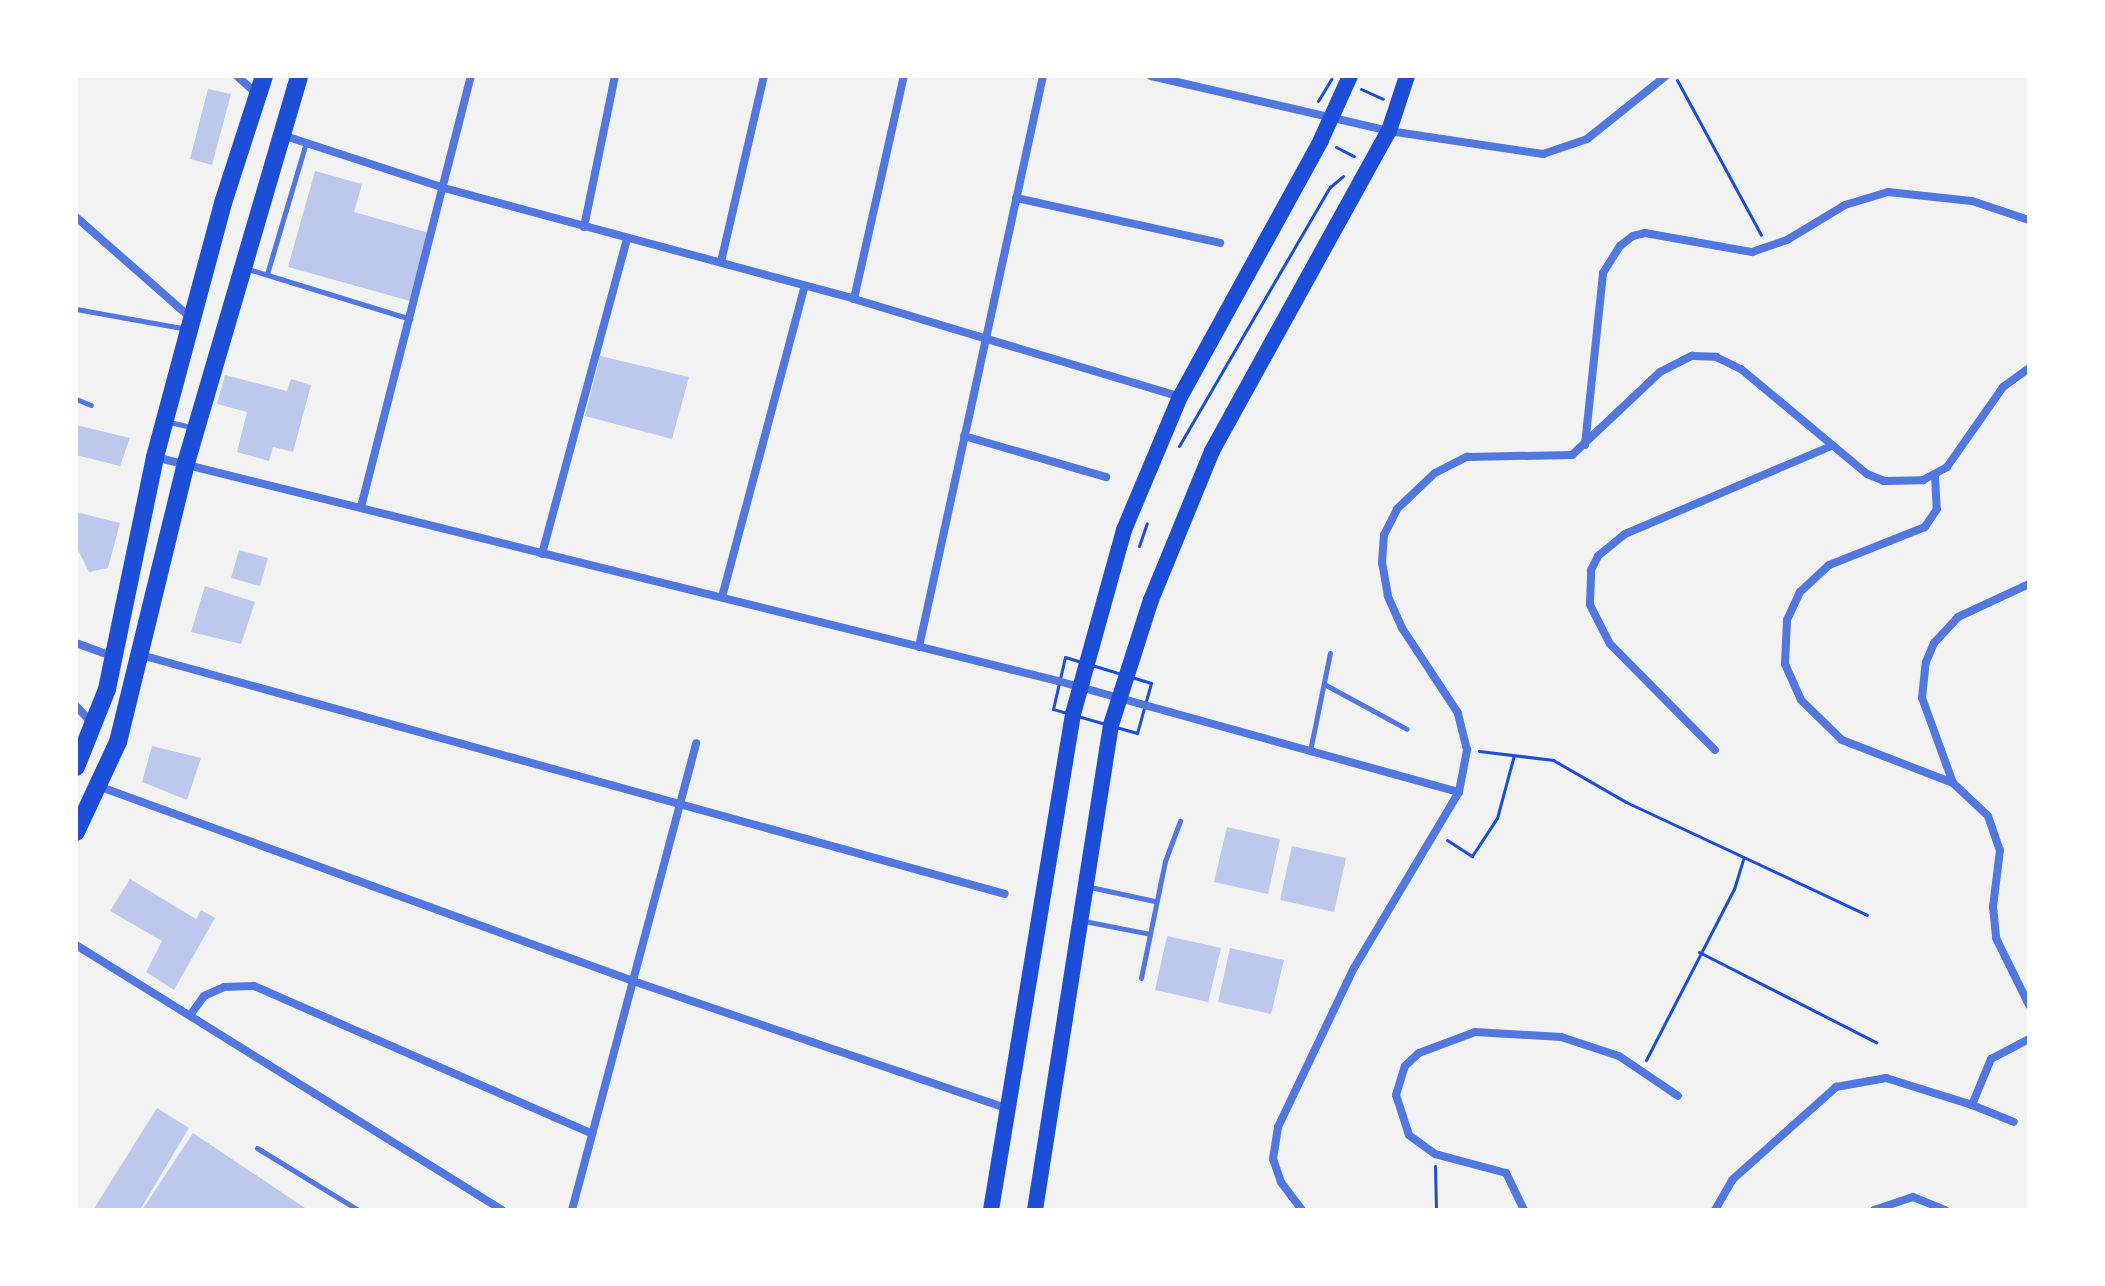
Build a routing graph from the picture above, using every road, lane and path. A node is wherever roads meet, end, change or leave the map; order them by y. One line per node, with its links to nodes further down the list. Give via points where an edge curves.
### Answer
1 (237, 76): 14 (street)
2 (299, 76): 18 (highway)
3 (471, 76): 21 (street)
4 (615, 76): 25 (street)
5 (764, 76): 29 (street)
6 (904, 76): 33 (street)
7 (1043, 76): 22 (street)
8 (1151, 76): 15 (street)
9 (1350, 76): 15 (main road)
10 (1367, 76): 16 (path)
11 (1407, 76): 17 (main road)
12 (1666, 76): 17 (street, via 1587,139 1563,151 1515,152)
13 (1675, 76): 28 (path)
14 (261, 85): 36 (highway)
15 (1331, 117): 16 (street); 39 (main road)
16 (1352, 120): 17 (street)
17 (1389, 131): 66 (main road, via 1191,494)
18 (281, 135): 19 (street); 30 (highway)
19 (306, 142): 21 (street); 31 (lane)
20 (1360, 146): 47 (path, via 1322,200)
21 (444, 188): 25 (street); 35 (street)
22 (1016, 198): 27 (street); 37 (street)
23 (76, 217): 36 (street)
24 (2029, 220): 28 (street, via 1972,201 1888,192 1845,205)
25 (584, 227): 26 (street)
26 (627, 239): 29 (street); 55 (street)
27 (1220, 243)
28 (1769, 249): 45 (street, via 1736,250 1645,233 1620,246 1603,273)
29 (721, 262): 32 (street)
30 (240, 267): 31 (lane); 43 (highway)
31 (267, 274): 35 (lane)
32 (805, 286): 33 (street); 57 (street)
33 (854, 299): 37 (street)
34 (76, 309): 36 (lane)
35 (412, 320): 52 (street)
36 (190, 324): 42 (highway)
37 (986, 338): 39 (street); 44 (street)
38 (2029, 368): 50 (street, via 2003,387 1959,454)
39 (1180, 397): 65 (main road, via 1124,530)
40 (76, 399): 41 (lane)
41 (91, 405)
42 (164, 421): 43 (lane); 48 (highway)
43 (196, 428): 49 (highway)
44 (964, 436): 51 (street); 59 (street)
45 (1585, 445): 46 (street, via 1660,372 1692,356 1716,357 1741,369); 71 (street, via 1555,459 1467,457 1452,463 1415,489 1384,535 1388,596 1402,628 1459,716)
46 (1829, 447): 50 (street, via 1884,481); 72 (street, via 1625,534 1598,556 1591,570 1590,605 1610,644)
47 (1175, 453)
48 (155, 457): 49 (street); 62 (highway)
49 (186, 463): 52 (street); 61 (highway)
50 (1935, 476): 76 (street, via 1939,495 1931,521 1913,534 1842,558 1815,575 1791,606 1783,643 1785,664 1801,700 1842,740)
51 (1106, 477)
52 (361, 507): 55 (street)
53 (1147, 522): 54 (path)
54 (1137, 550)
55 (542, 554): 57 (street)
56 (2029, 584): 76 (street, via 1958,617 1934,643 1926,662 1922,698)
57 (722, 597): 59 (street)
58 (76, 643): 62 (street)
59 (919, 647): 65 (street)
60 (1330, 653): 64 (lane)
61 (141, 655): 77 (highway, via 118,742); 79 (street)
62 (114, 657): 68 (highway)
63 (1097, 666): 65 (path)
64 (1324, 684): 69 (lane); 73 (lane)
65 (1085, 688): 66 (street); 101 (main road)
66 (1122, 698): 73 (street); 84 (main road, via 1111,725)
67 (76, 706): 68 (street)
68 (95, 726): 75 (highway)
69 (1407, 729)
70 (696, 743): 79 (street)
71 (1467, 750): 74 (path); 78 (street)
72 (1715, 750)
73 (1310, 751): 78 (street)
74 (1514, 755): 82 (path, via 1497,818 1472,856); 83 (path, via 1553,760)
75 (76, 767)
76 (1953, 783): 94 (street, via 1978,802 1996,832 1996,938)
77 (97, 786): 81 (highway); 93 (street)
78 (1459, 792): 82 (street)
79 (678, 805): 85 (street); 93 (street)
80 (1180, 821): 86 (lane)
81 (76, 832)
82 (1436, 833): 111 (street, via 1354,968 1278,1127 1273,1159 1281,1182)
83 (1744, 857): 87 (path); 91 (path, via 1734,889)
84 (1086, 887): 86 (lane); 88 (main road)
85 (1005, 894)
86 (1155, 901): 89 (lane)
87 (1867, 915)
88 (1081, 921): 89 (lane); 110 (main road)
89 (1150, 934): 92 (lane)
90 (76, 945): 95 (street)
91 (1699, 952): 97 (path); 98 (path)
92 (1141, 978)
93 (630, 980): 101 (street); 103 (street)
94 (2029, 1005)
95 (191, 1014): 103 (street, via 204,996 224,987 254,986); 107 (street)
96 (2029, 1039): 100 (street, via 1991,1059)
97 (1876, 1042)
98 (1641, 1071): 99 (street); 105 (street, via 1594,1045 1561,1037 1475,1032 1439,1041 1405,1066 1396,1095 1409,1135)
99 (1678, 1096)
100 (1972, 1105): 102 (street); 114 (street, via 1906,1082 1850,1081 1823,1096 1768,1144 1732,1180)
101 (1006, 1108): 109 (main road)
102 (2014, 1122)
103 (590, 1133): 108 (street)
104 (257, 1148): 106 (lane)
105 (1435, 1154): 112 (path); 113 (street, via 1497,1167 1511,1179)
106 (358, 1210)
107 (502, 1210)
108 (572, 1210)
109 (991, 1210)
110 (1035, 1210)
111 (1302, 1210)
112 (1436, 1210)
113 (1524, 1210)
114 (1715, 1210)
115 (1874, 1210): 116 (street, via 1913,1197)
116 (1945, 1210)

